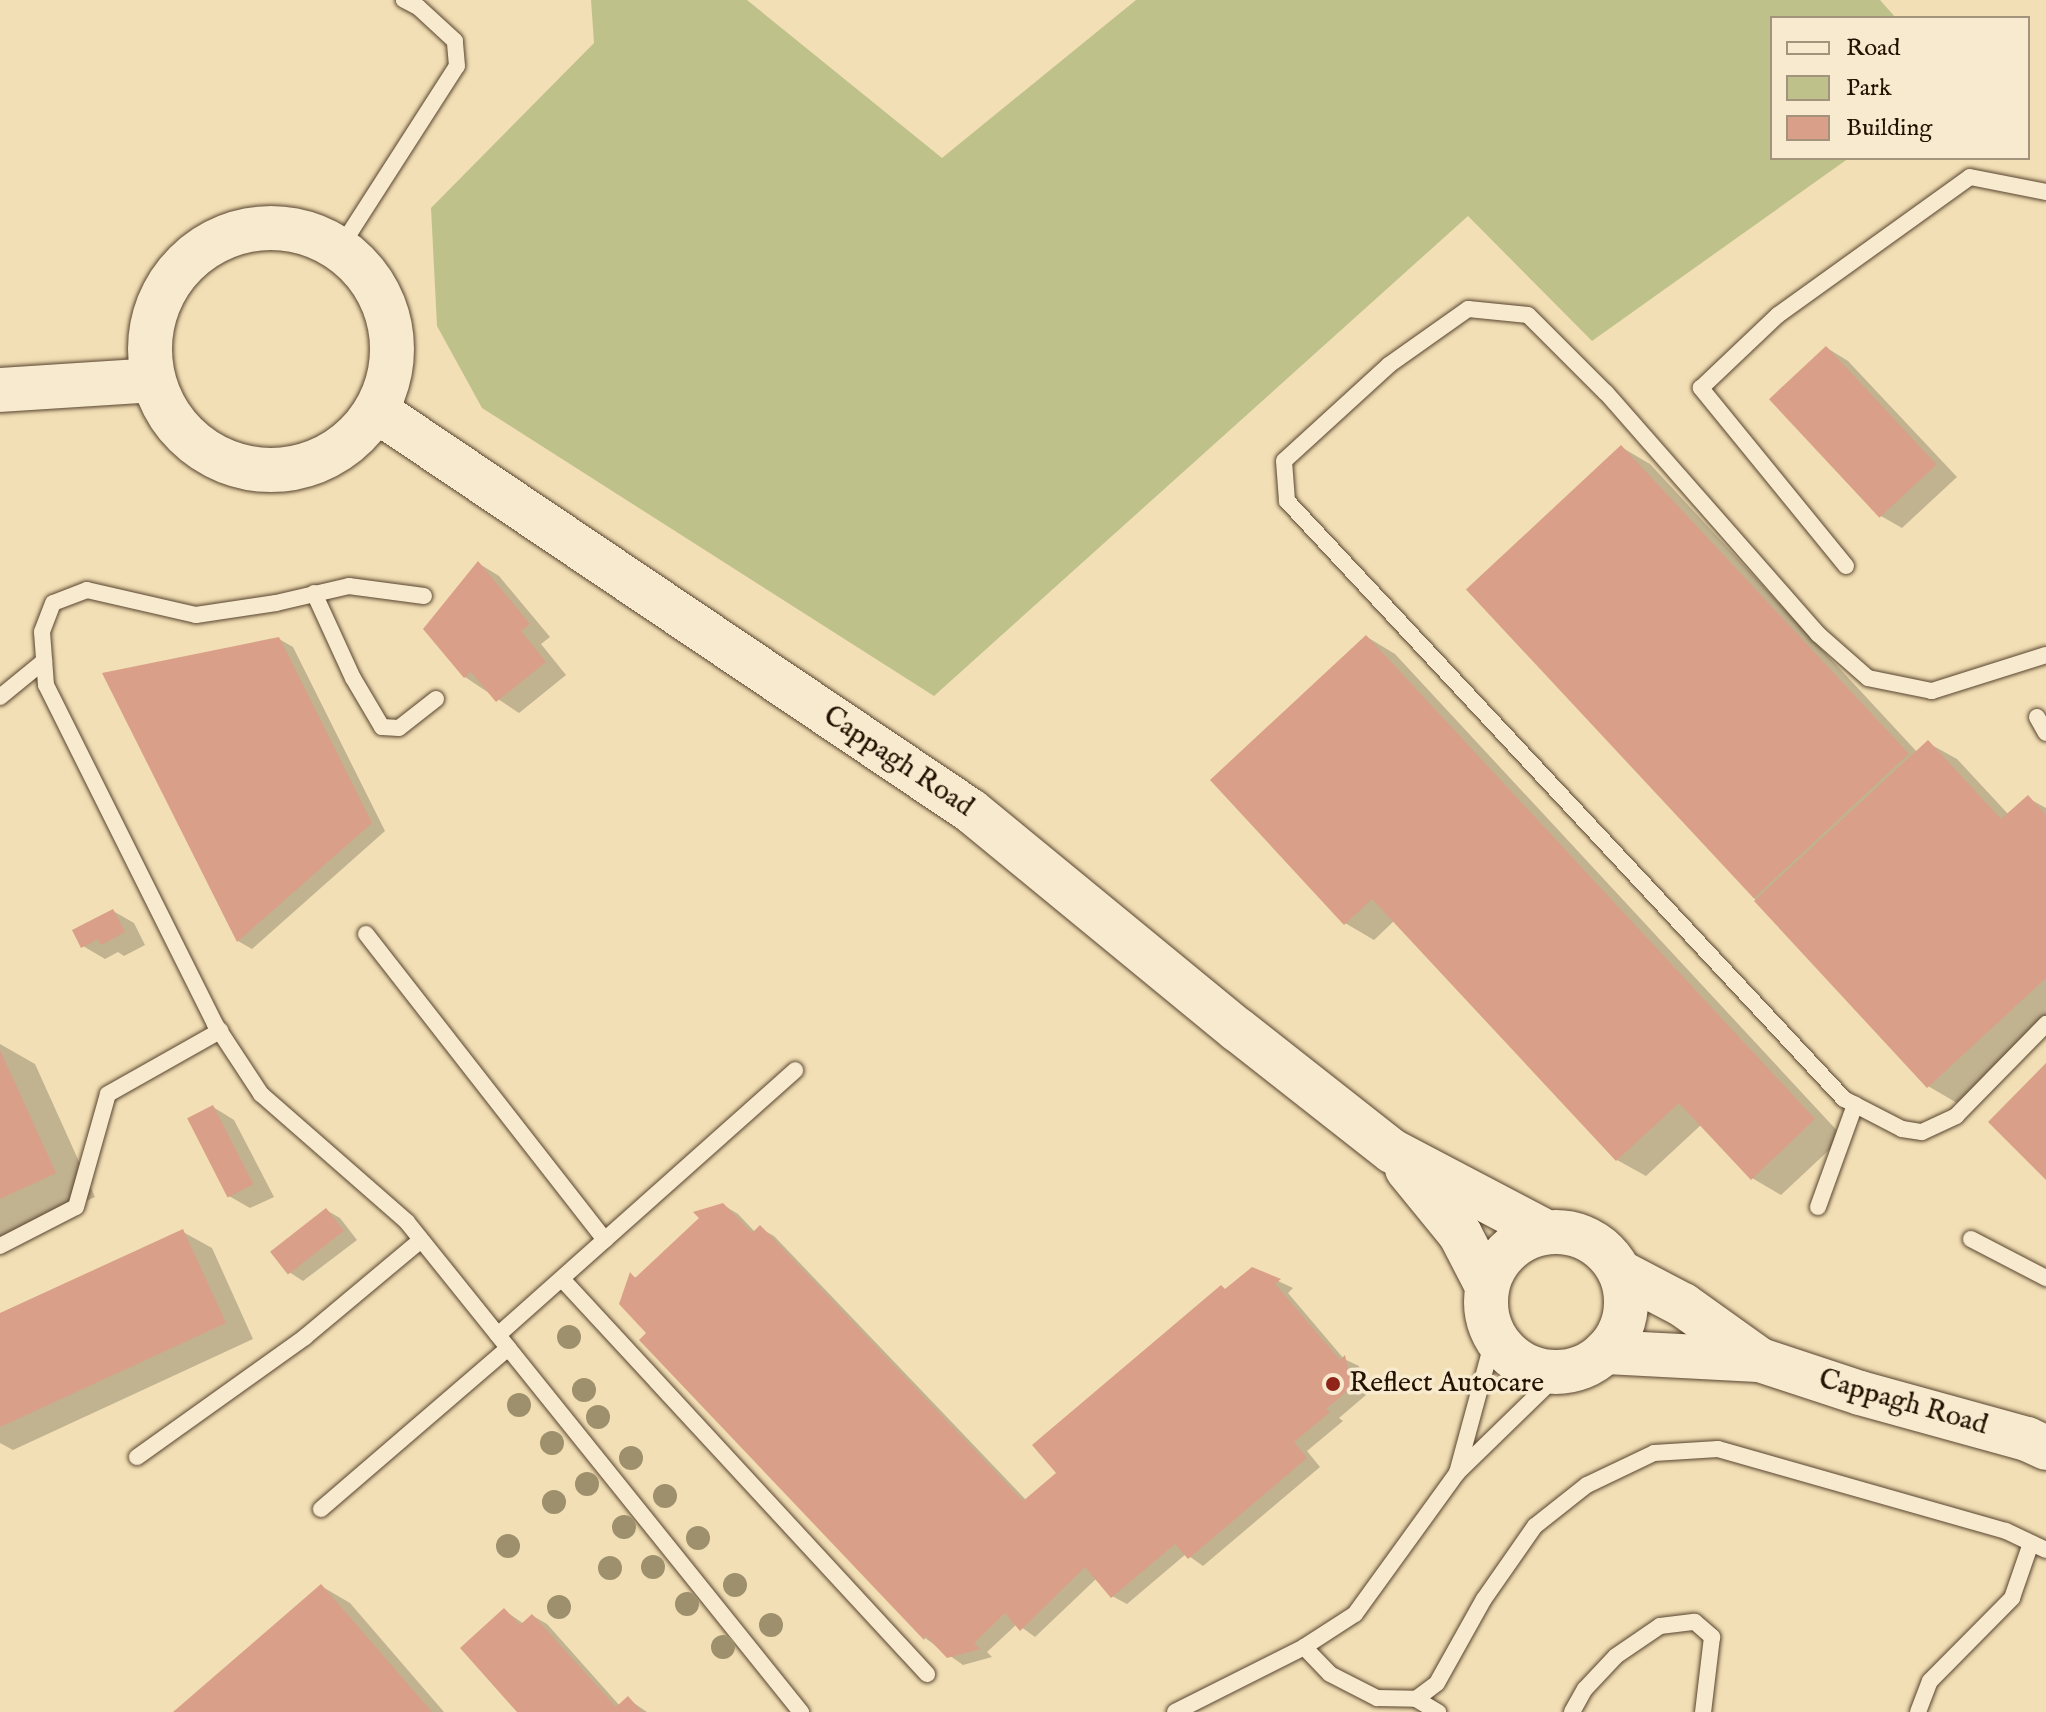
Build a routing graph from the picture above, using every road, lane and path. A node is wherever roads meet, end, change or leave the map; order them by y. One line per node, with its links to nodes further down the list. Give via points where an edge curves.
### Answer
1 (404, 0): 3 (lane, via 455,41 457,66)
2 (2046, 192): 7 (lane, via 1970,177 1778,315 1701,388)
3 (340, 248): 4 (street, via 308,233 271,227 232,234 195,254 167,287 151,326); 6 (street, via 369,276 388,313 393,347 389,380)
4 (153, 380): 5 (street); 6 (street, via 172,420 197,445 230,464 274,471 317,462 349,443)
5 (0, 390)
6 (377, 411): 21 (street, Cappagh Road, via 971,811)
7 (1846, 566)
8 (314, 593): 9 (lane, via 349,586); 11 (lane, via 196,615 87,590 53,603 42,632); 13 (lane, via 382,727 399,728)
9 (424, 596)
10 (2046, 655): 20 (lane, via 1932,691 1868,678 1818,634 1606,393 1528,315 1468,309 1389,365 1284,461 1287,501)
11 (44, 661): 12 (lane); 18 (lane, via 46,685)
12 (0, 697)
13 (436, 699)
14 (2037, 717): 15 (lane)
15 (2046, 733)
16 (366, 934): 26 (lane)
17 (2046, 1024): 20 (lane, via 1956,1116 1922,1132 1902,1129)
18 (220, 1031): 25 (lane, via 261,1094); 27 (lane, via 108,1094 76,1207)
19 (795, 1070): 26 (lane)
20 (1855, 1105): 22 (lane)
21 (1392, 1151): 23 (street, Cappagh Road); 31 (street, Cappagh Road, via 1460,1234)
22 (1818, 1207)
23 (1546, 1232): 28 (street, Cappagh Road, via 1569,1232 1590,1240); 31 (street, via 1506,1252)
24 (1971, 1239): 29 (lane)
25 (421, 1240): 33 (lane); 38 (lane, via 305,1337)
26 (605, 1240): 30 (lane)
27 (0, 1246)
28 (1620, 1272): 34 (street, via 1625,1317); 35 (street, Cappagh Road, via 1683,1305)
29 (2046, 1278)
30 (562, 1279): 33 (lane); 43 (lane)
31 (1487, 1286): 32 (street, Cappagh Road, via 1486,1315)
32 (1494, 1337): 36 (street, via 1528,1367); 39 (lane)
33 (503, 1342): 40 (lane); 45 (lane)
34 (1605, 1352): 35 (street, Cappagh Road); 36 (street, Cappagh Road, via 1588,1365)
35 (1760, 1360): 37 (street, Cappagh Road)
36 (1561, 1372): 39 (lane)
37 (2046, 1448)
38 (137, 1457)
39 (1457, 1473): 42 (lane, via 1355,1614)
40 (321, 1509)
41 (2039, 1546): 44 (lane, via 1991,1527 1718,1449 1654,1453 1587,1485 1535,1526 1484,1599 1437,1683); 50 (lane, via 2012,1598 1930,1681)
42 (1304, 1647): 44 (lane, via 1330,1674 1377,1698); 46 (lane)
43 (927, 1674)
44 (1416, 1699): 47 (lane)
45 (801, 1712)
46 (1175, 1712)
47 (1438, 1712)
48 (1572, 1712): 49 (lane, via 1616,1656 1660,1626 1695,1622 1712,1637)
49 (1703, 1712)
50 (1918, 1712)

